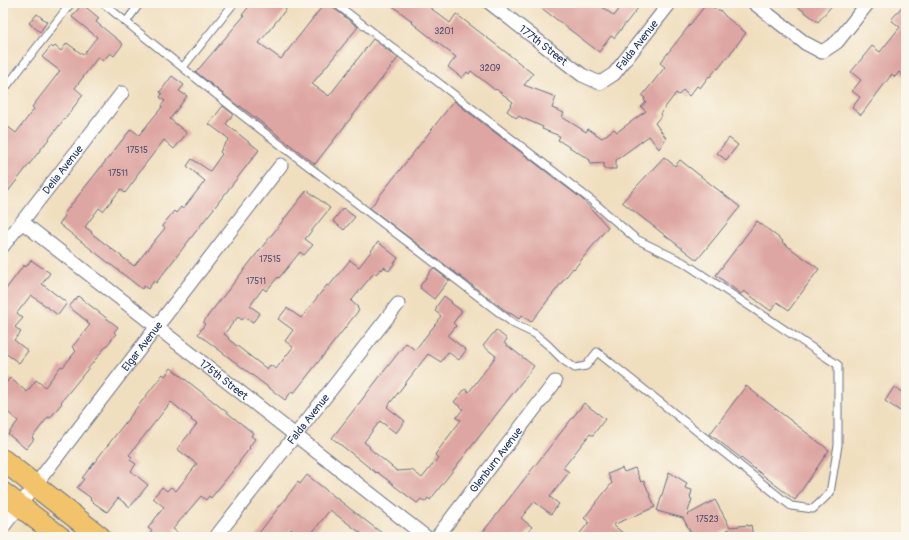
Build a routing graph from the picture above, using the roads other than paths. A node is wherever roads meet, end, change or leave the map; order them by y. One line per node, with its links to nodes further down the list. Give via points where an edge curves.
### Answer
1 (71, 3): 13 (lane)
2 (102, 3): 10 (lane)
3 (140, 3): 10 (lane)
4 (234, 3): 11 (lane)
5 (335, 3): 11 (lane, via 591,200 636,239 683,262 838,365 838,445 830,493 813,509 791,506 597,352 586,366 575,368 535,334 514,324)
6 (490, 3): 12 (street, 177th Street, via 582,75)
7 (670, 3): 12 (street, Falda Avenue, via 614,74)
8 (754, 3): 9 (street, via 805,43 822,52 837,42)
9 (868, 3)
10 (126, 22): 11 (lane)
11 (183, 68)
12 (600, 83)
13 (3, 91)
14 (122, 93): 16 (street, Delia Avenue)
15 (281, 165): 19 (street, Elgar Avenue)
16 (22, 222): 17 (street, Delia Avenue); 19 (street, 175th Street)
17 (3, 246)
18 (398, 304): 21 (street, Falda Avenue)
19 (156, 327): 21 (street, 175th Street); 23 (street, Elgar Avenue)
20 (555, 382): 31 (street, Glenburn Avenue)
21 (296, 435): 27 (street, Falda Avenue); 30 (street, 175th Street)
22 (3, 460): 23 (main road)
23 (35, 485): 25 (street, Elgar Avenue); 29 (main road)
24 (3, 493): 25 (main road)
25 (19, 506): 26 (street, Elgar Avenue); 28 (main road)
26 (3, 527)
27 (218, 534)
28 (60, 537)
29 (100, 537)
30 (426, 537)
31 (437, 537)

